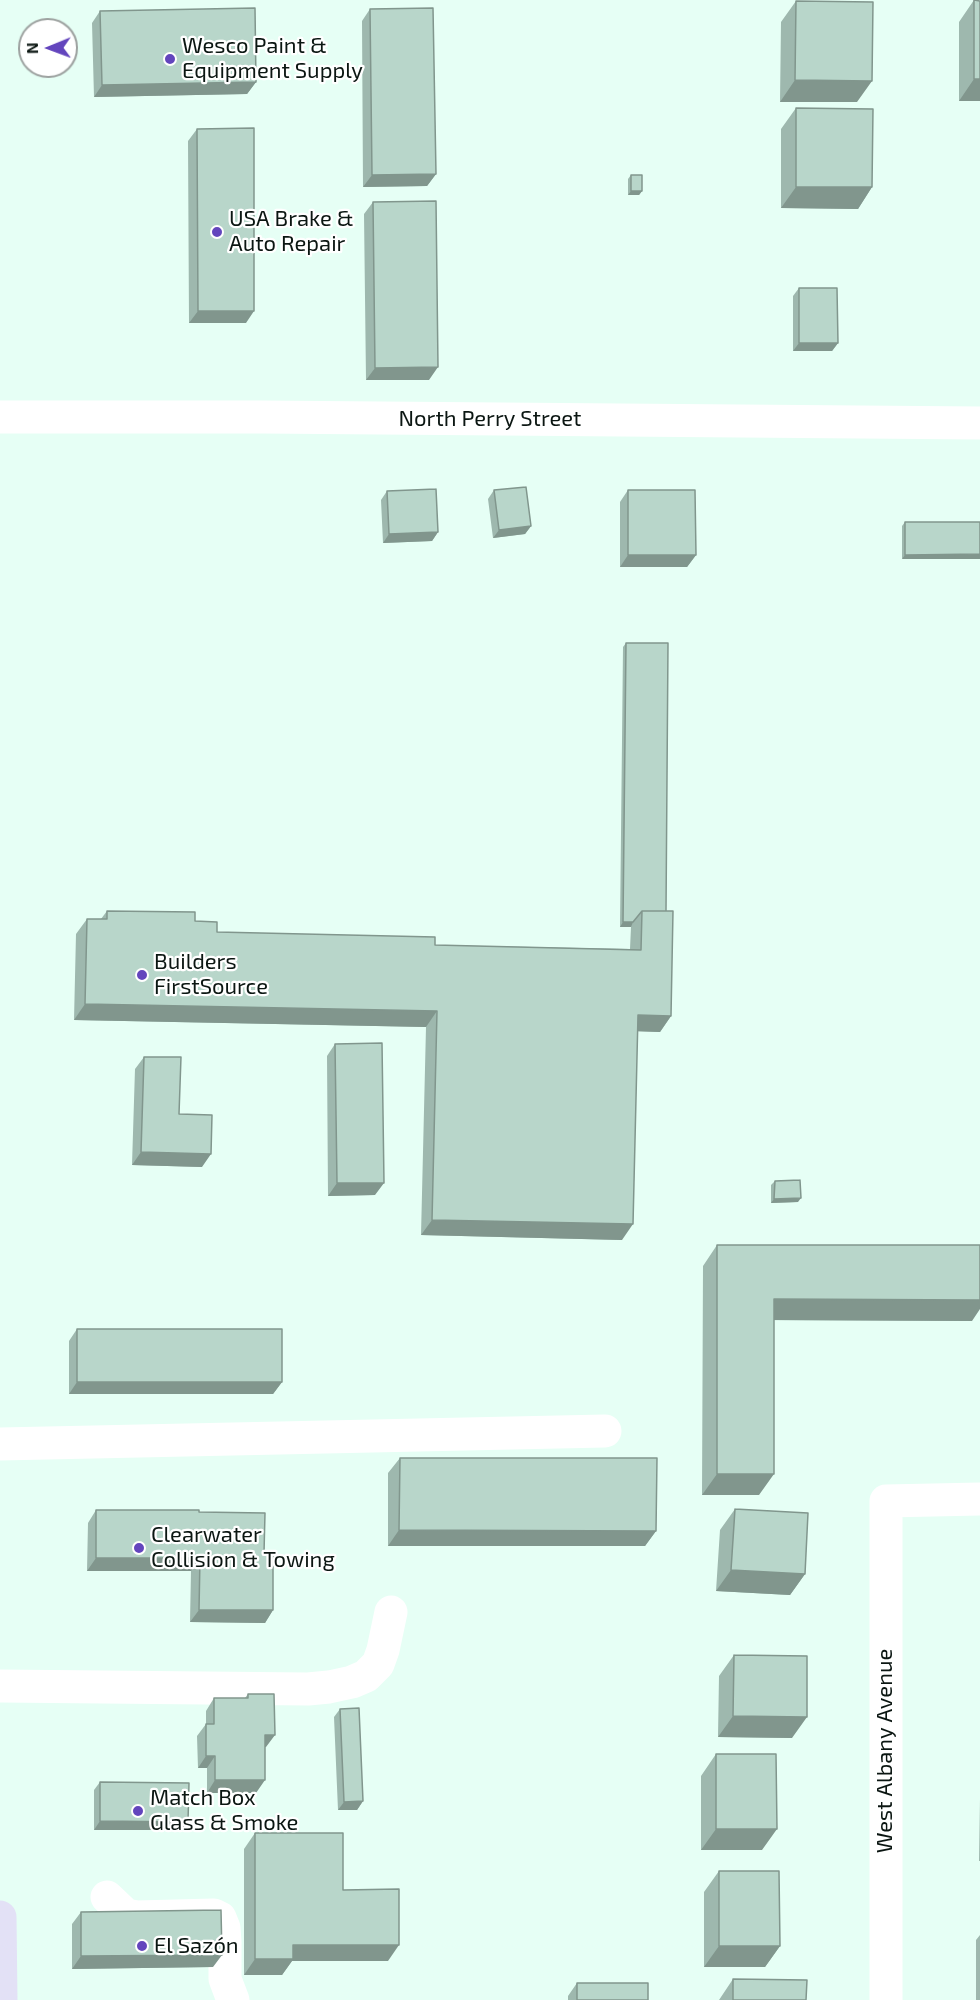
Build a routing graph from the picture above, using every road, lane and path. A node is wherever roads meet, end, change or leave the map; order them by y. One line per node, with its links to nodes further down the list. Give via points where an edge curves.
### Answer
1 (0, 417): 2 (street, North Perry Street)
2 (980, 423)
3 (605, 1431): 4 (street)
4 (0, 1444)
5 (980, 1499): 13 (street, West Albany Avenue, via 886,1501)
6 (391, 1612): 7 (street, via 378,1664 366,1676 330,1687)
7 (0, 1686)
8 (107, 1897): 12 (street, via 126,1916 220,1918 224,1929 225,1979)
9 (0, 1917): 10 (main road)
10 (0, 1972): 11 (main road)
11 (1, 2000)
12 (233, 2000)
13 (886, 2000)

